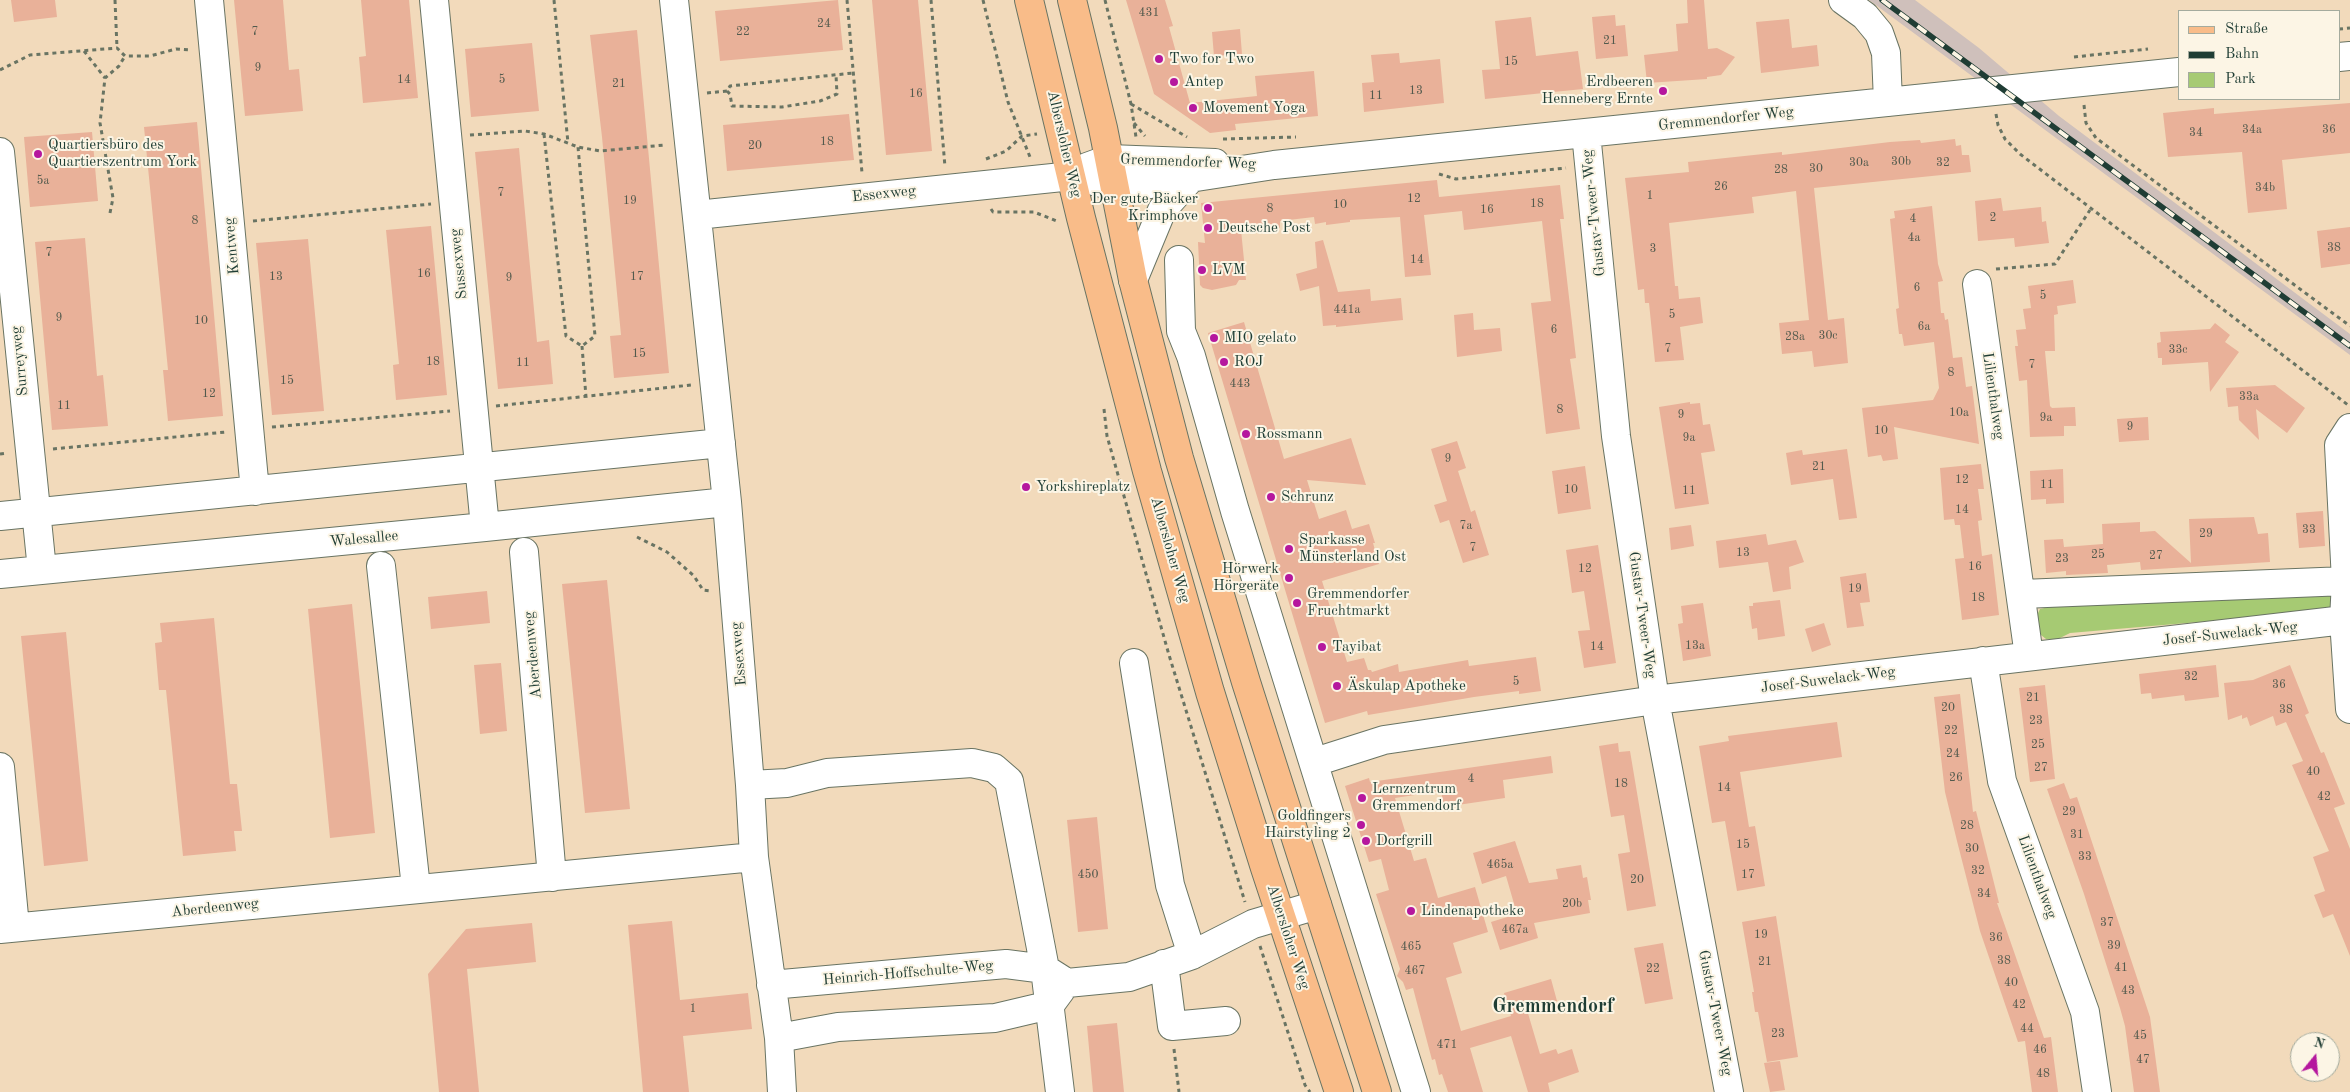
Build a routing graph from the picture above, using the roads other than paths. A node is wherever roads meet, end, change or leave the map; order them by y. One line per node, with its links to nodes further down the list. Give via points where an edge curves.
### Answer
1 (209, 0): 25 (street, Kentweg)
2 (434, 0): 24 (street, Sussexweg)
3 (674, 0): 16 (street, Essexweg)
4 (1029, 0): 13 (main road, Albersloher Weg)
5 (1072, 0): 11 (main road)
6 (1843, 0): 8 (street, via 1865,16 1879,33 1886,52)
7 (2178, 72): 8 (street, Gremmendorfer Weg)
8 (1888, 102): 9 (street, Gremmendorfer Weg)
9 (1586, 133): 12 (street, Gremmendorfer Weg); 40 (street, Gustav-Tweer-Weg, via 1616,436)
10 (0, 152): 27 (street, Surreyweg)
11 (1109, 159): 12 (street, Gremmendorfer Weg); 13 (street, Gremmendorfer Weg); 15 (main road)
12 (1274, 165): 14 (street, Gremmendorfer Weg)
13 (1072, 176): 15 (street, Gremmendorfer Weg); 16 (street, Essexweg); 49 (main road, Albersloher Weg, via 1147,471 1210,692)
14 (1190, 179): 15 (street, Gremmendorfer Weg); 18 (street, via 1162,210)
15 (1114, 186): 18 (main road)
16 (697, 215): 23 (street, Essexweg)
17 (1179, 260): 21 (street)
18 (1133, 280): 20 (main road)
19 (1977, 284): 35 (street, Lilienthalweg)
20 (1144, 322): 21 (street); 48 (main road, via 1179,458)
21 (1181, 331): 42 (street)
22 (2350, 428): 34 (street, via 2339,445)
23 (721, 443): 24 (street); 26 (street, Essexweg)
24 (479, 469): 25 (street); 29 (street, Sussexweg)
25 (255, 491): 27 (street)
26 (727, 502): 29 (street, Walesallee); 44 (street, Essexweg)
27 (35, 513): 28 (street); 32 (street, Surreyweg)
28 (0, 516)
29 (485, 528): 32 (street, Walesallee)
30 (524, 552): 46 (street, Aberdeenweg)
31 (381, 566): 47 (street)
32 (42, 570): 33 (street, Walesallee)
33 (0, 574)
34 (2346, 581): 35 (street); 36 (street)
35 (2022, 594): 37 (street, Lilienthalweg)
36 (2344, 620): 37 (street, Josef-Suwelack-Weg); 41 (street)
37 (2029, 656): 38 (street, Josef-Suwelack-Weg)
38 (1983, 661): 40 (street, Josef-Suwelack-Weg); 64 (street, Lilienthalweg, via 2002,781 2085,1012)
39 (1134, 663): 51 (street, via 1170,885)
40 (1655, 700): 42 (street, Josef-Suwelack-Weg, via 1384,740); 63 (street, Gustav-Tweer-Weg)
41 (2350, 709)
42 (1315, 762): 62 (street)
43 (0, 767): 50 (street, Aberdeenweg)
44 (750, 785): 45 (street, Essexweg); 53 (street, via 787,783 827,773 922,765 972,763 994,768 1009,781)
45 (754, 857): 46 (street, Aberdeenweg); 54 (street, Essexweg)
46 (552, 877): 47 (street, Aberdeenweg)
47 (416, 888): 50 (street, Aberdeenweg)
48 (1316, 905): 49 (street, Heinrich-Hoffschulte-Weg); 61 (main road)
49 (1281, 916): 51 (street, Heinrich-Hoffschulte-Weg, via 1253,924); 60 (main road, Albersloher Weg)
50 (8, 928)
51 (1192, 955): 52 (street, Heinrich-Hoffschulte-Weg)
52 (1164, 964): 53 (street, Heinrich-Hoffschulte-Weg, via 1130,977); 56 (street, via 1172,1026)
53 (1056, 976): 54 (street, Heinrich-Hoffschulte-Weg, via 1006,964); 55 (street)
54 (771, 985): 57 (street, Essexweg)
55 (1050, 1005): 57 (street, via 995,1018 838,1027); 59 (street)
56 (1226, 1021)
57 (779, 1038): 58 (street, Essexweg)
58 (782, 1092)
59 (1060, 1092)
60 (1339, 1092)
61 (1377, 1092)
62 (1416, 1092)
63 (1730, 1092)
64 (2097, 1092)

